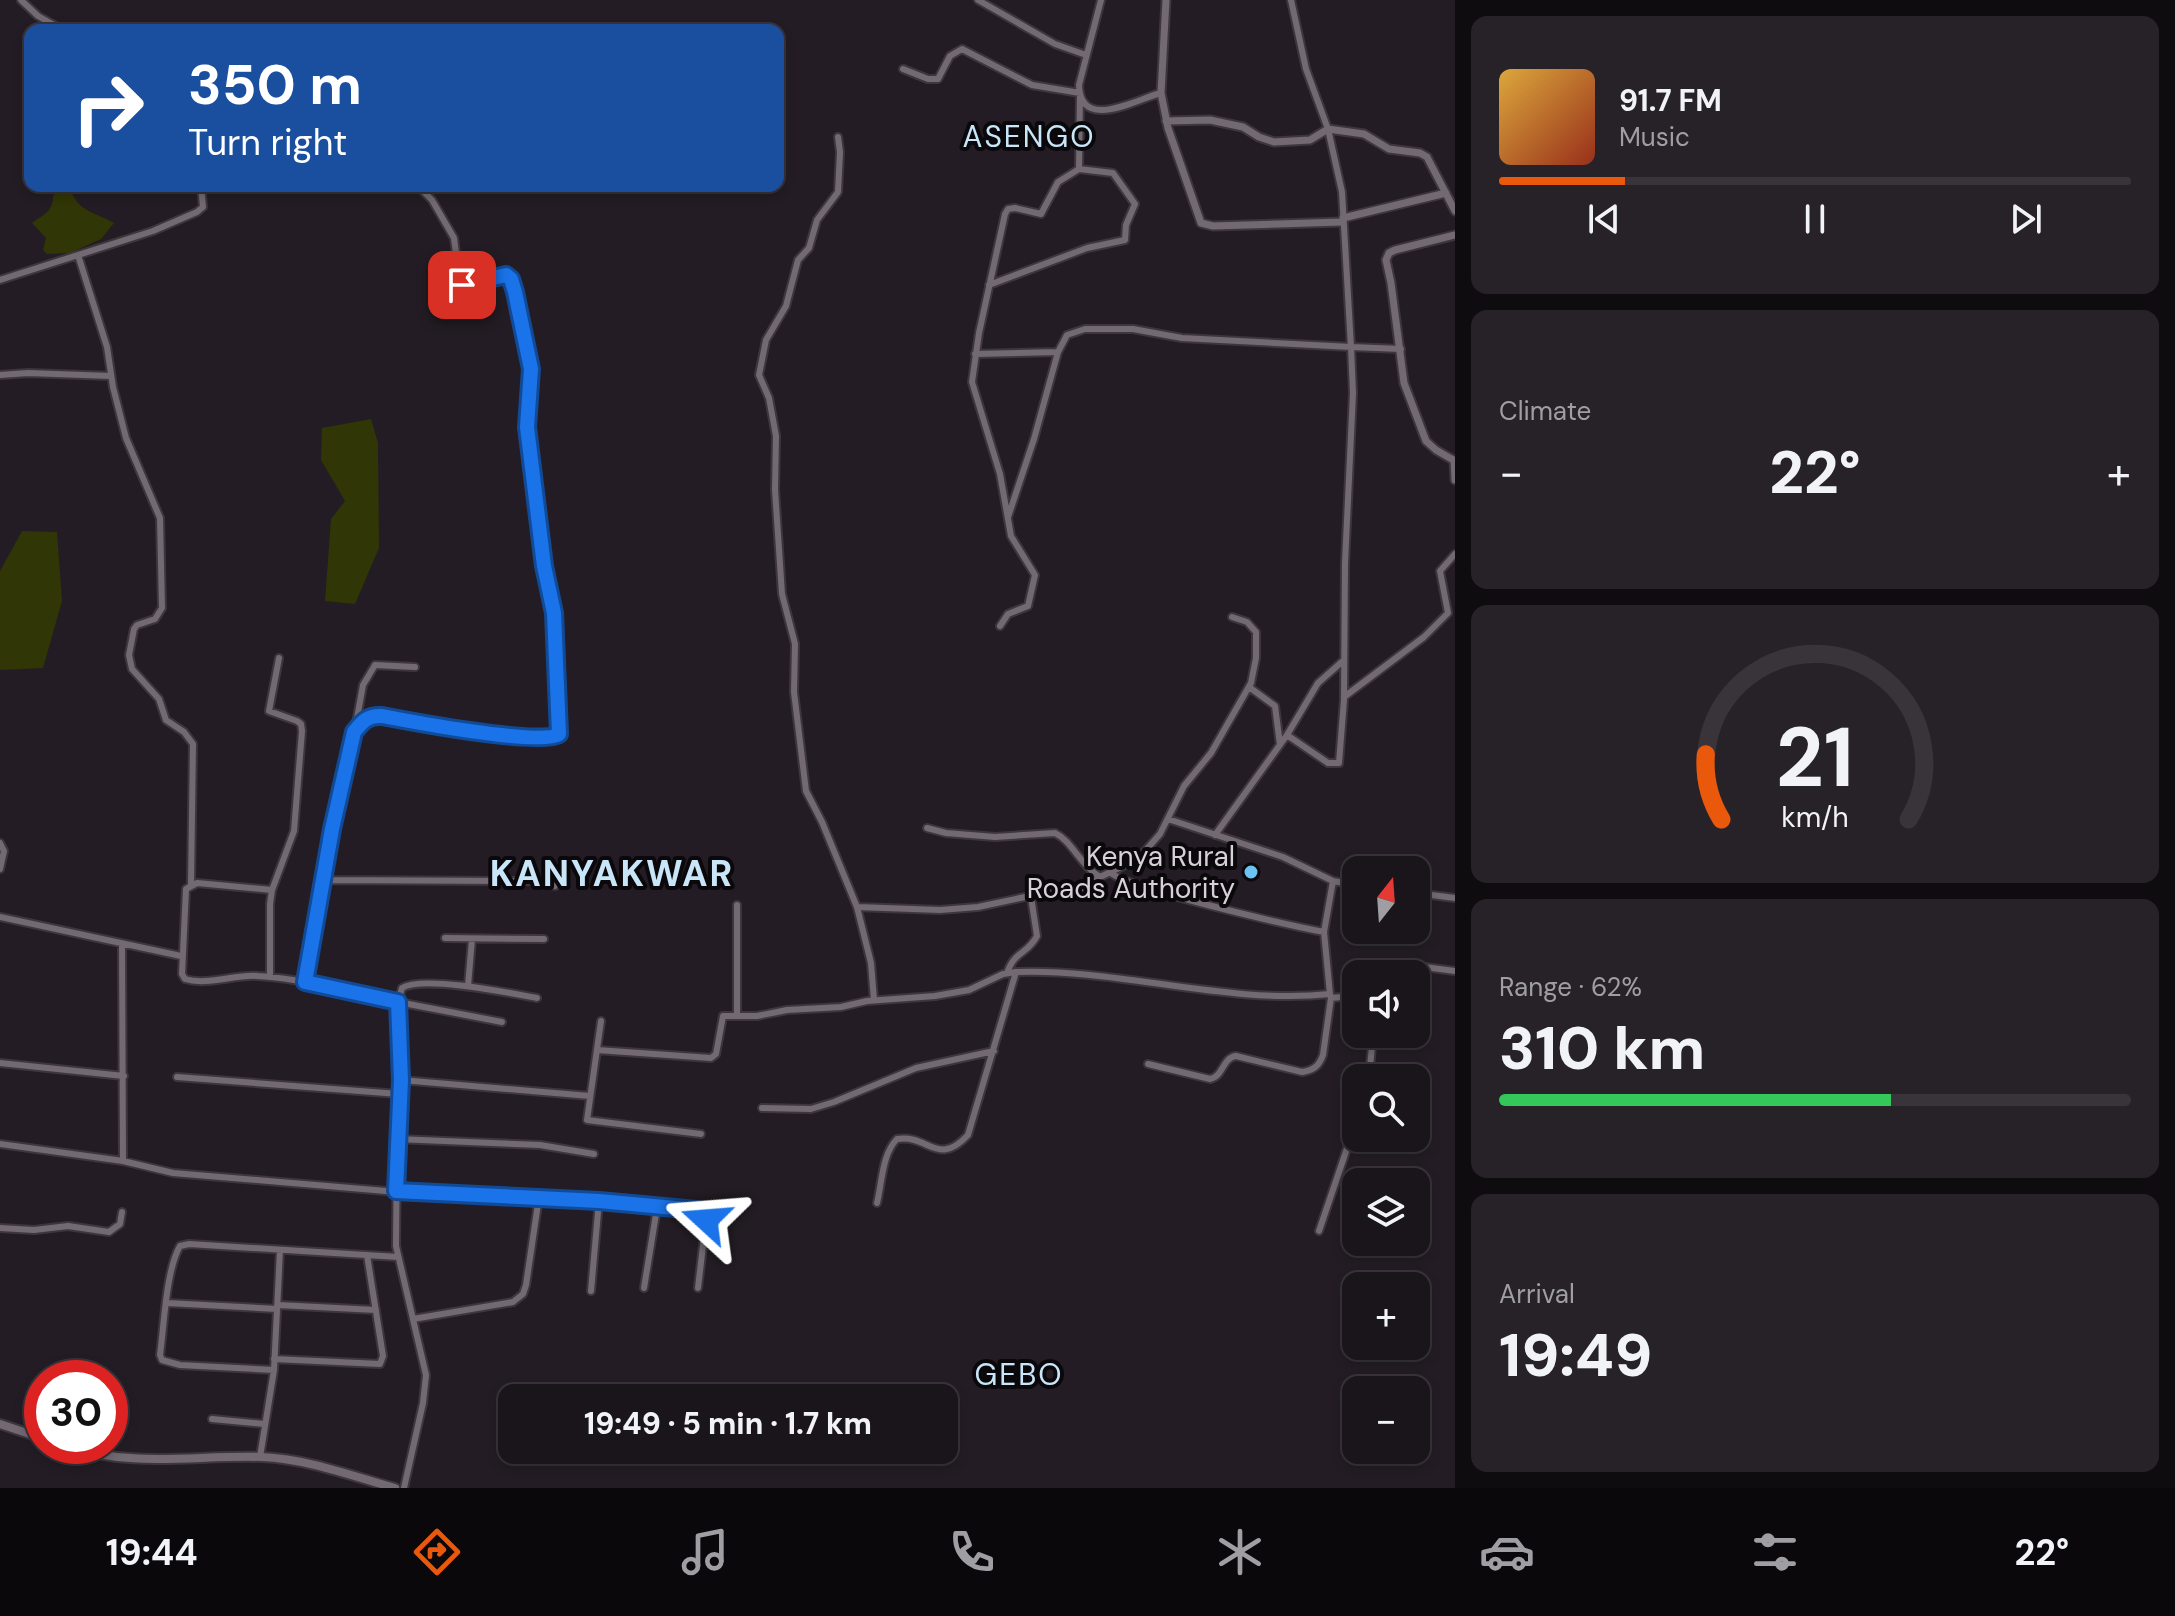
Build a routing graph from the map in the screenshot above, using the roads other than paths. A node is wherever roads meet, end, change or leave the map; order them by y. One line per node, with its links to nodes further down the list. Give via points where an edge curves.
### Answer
1 (21, 0): 6 (street)
2 (978, 0): 7 (street, via 1055,44)
3 (1101, 0): 7 (street)
4 (1166, 0): 10 (street)
5 (1291, 0): 12 (street, via 1306,69)
6 (52, 24)
7 (1086, 55): 9 (street)
8 (903, 69): 9 (street, via 938,79 950,56 962,49 1032,85)
9 (1080, 93): 10 (street, via 1099,111); 14 (street)
10 (1161, 93): 11 (street)
11 (1166, 121): 12 (street, via 1210,120 1243,127 1274,142 1310,140); 19 (street, via 1201,223)
12 (1328, 129): 17 (street, via 1354,131 1389,149 1423,154); 19 (street, via 1342,192)
13 (838, 137): 61 (street, via 838,192 798,260 786,306 766,340 759,375 776,436 782,594 795,644 794,692 806,791)
14 (1079, 169): 23 (street, via 1058,182 1041,214 1008,209); 23 (street, via 1119,178 1135,204 1126,239)
15 (202, 192): 21 (street, via 203,207 197,212)
16 (424, 192): 41 (street, via 454,238 460,284 506,275 515,292 531,369 527,427 554,613 560,731 550,739 373,715)
17 (1446, 193): 18 (street); 19 (street)
18 (1455, 211)
19 (1342, 220): 24 (street)
20 (1455, 235): 25 (street, via 1395,250 1386,258)
21 (78, 255): 22 (street); 29 (street)
22 (0, 280)
23 (989, 285): 27 (street)
24 (1351, 347): 25 (street); 26 (street, via 1085,329 1067,335); 37 (street)
25 (1401, 349): 30 (street, via 1404,383 1421,430 1432,447)
26 (1058, 352): 27 (street); 32 (street)
27 (975, 354): 32 (street, via 972,382)
28 (0, 375): 29 (street)
29 (111, 376): 54 (street, via 126,438 160,518 162,608 155,619 134,629 129,655 135,675 159,699 166,720 193,744)
30 (1455, 460): 31 (street)
31 (1455, 480)
32 (1008, 517): 35 (street, via 1011,536 1035,579 1028,606 1008,614)
33 (1455, 554): 40 (street, via 1440,571 1448,613)
34 (1232, 617): 39 (street, via 1256,632 1255,673)
35 (1000, 626)
36 (279, 658): 56 (street, via 269,711 297,721 302,731 294,831)
37 (1344, 660): 40 (street); 42 (street, via 1318,683)
38 (415, 667): 41 (street, via 375,665 363,685)
39 (1249, 687): 43 (street, via 1275,706); 44 (street)
40 (1344, 697): 42 (street, via 1339,763 1328,763)
41 (354, 732): 51 (street)
42 (1287, 735): 43 (street)
43 (1280, 745): 46 (street)
44 (1168, 819): 46 (street); 49 (street, via 1143,856)
45 (927, 828): 50 (street, via 995,837 1055,833)
46 (1215, 835): 52 (street, via 1283,857)
47 (0, 843): 48 (street)
48 (0, 869)
49 (1110, 872): 50 (street); 63 (street, via 1164,893)
50 (1100, 877): 58 (street, via 1085,888)
51 (325, 880): 55 (street, via 534,881); 74 (street)
52 (1333, 881): 53 (street); 63 (street)
53 (1342, 883)
54 (191, 884): 56 (street); 68 (street, via 184,897)
55 (555, 886)
56 (272, 890): 73 (street)
57 (1430, 895): 59 (street)
58 (1031, 897): 61 (street, via 960,909); 72 (street, via 1037,936 1015,955)
59 (1455, 898)
60 (737, 905): 81 (street)
61 (857, 907): 79 (street)
62 (0, 917): 67 (street)
63 (1324, 932): 76 (street)
64 (445, 938): 65 (street)
65 (472, 939): 66 (street); 75 (street)
66 (544, 939)
67 (122, 945): 68 (street); 88 (street)
68 (181, 956): 73 (street, via 182,974 189,981)
69 (1430, 968): 70 (street)
70 (1455, 971)
71 (1016, 972): 72 (street); 76 (street, via 1247,994); 85 (street)
72 (1007, 973): 79 (street, via 955,993)
73 (270, 977): 74 (street)
74 (305, 982): 80 (street)
75 (468, 986): 78 (street); 80 (street, via 407,984)
76 (1330, 996): 77 (street); 87 (street, via 1323,1055 1310,1071 1236,1056 1210,1079)
77 (1342, 996)
78 (537, 998)
79 (874, 1000): 81 (street)
80 (398, 1002): 83 (street); 90 (street)
81 (737, 1016): 84 (street, via 721,1017 711,1058)
82 (601, 1021): 84 (street)
83 (502, 1022)
84 (597, 1050): 92 (street)
85 (994, 1051): 93 (street, via 916,1068 811,1109); 103 (street, via 968,1135 944,1151 897,1139 886,1160)
86 (0, 1063): 88 (street)
87 (1148, 1064)
88 (124, 1076): 99 (street)
89 (177, 1077): 91 (street)
90 (401, 1080): 91 (street); 92 (street)
91 (399, 1094): 95 (street)
92 (590, 1096): 94 (street, via 588,1121)
93 (762, 1108)
94 (701, 1134)
95 (397, 1139): 98 (street, via 540,1145); 100 (street)
96 (0, 1144): 99 (street)
97 (1346, 1152): 107 (street)
98 (594, 1154)
99 (123, 1161): 100 (street, via 173,1173)
100 (396, 1191): 101 (street); 110 (street)
101 (539, 1197): 102 (street); 117 (street, via 526,1285 519,1299)
102 (599, 1201): 104 (street); 113 (street)
103 (877, 1203)
104 (657, 1208): 111 (street); 112 (street, via 697,1210 705,1216)
105 (122, 1212): 106 (street, via 120,1224 109,1232 68,1226)
106 (0, 1228)
107 (1319, 1231)
108 (280, 1250): 109 (street); 114 (street, via 180,1246); 115 (street)
109 (367, 1255): 110 (street); 116 (street)
110 (398, 1257): 117 (street)
111 (644, 1288)
112 (698, 1288)
113 (591, 1291)
114 (167, 1303): 115 (street); 119 (street, via 162,1360)
115 (278, 1307): 116 (street); 118 (street)
116 (376, 1310): 118 (street, via 380,1364)
117 (413, 1319): 127 (street, via 426,1387)
118 (274, 1359): 119 (street)
119 (274, 1370): 122 (street)
120 (212, 1419): 122 (street)
121 (0, 1424): 123 (main road)
122 (265, 1424): 124 (street)
123 (24, 1432)
124 (260, 1457): 125 (main road); 126 (main road, via 309,1464)
125 (128, 1459)
126 (395, 1488)
127 (404, 1488)

